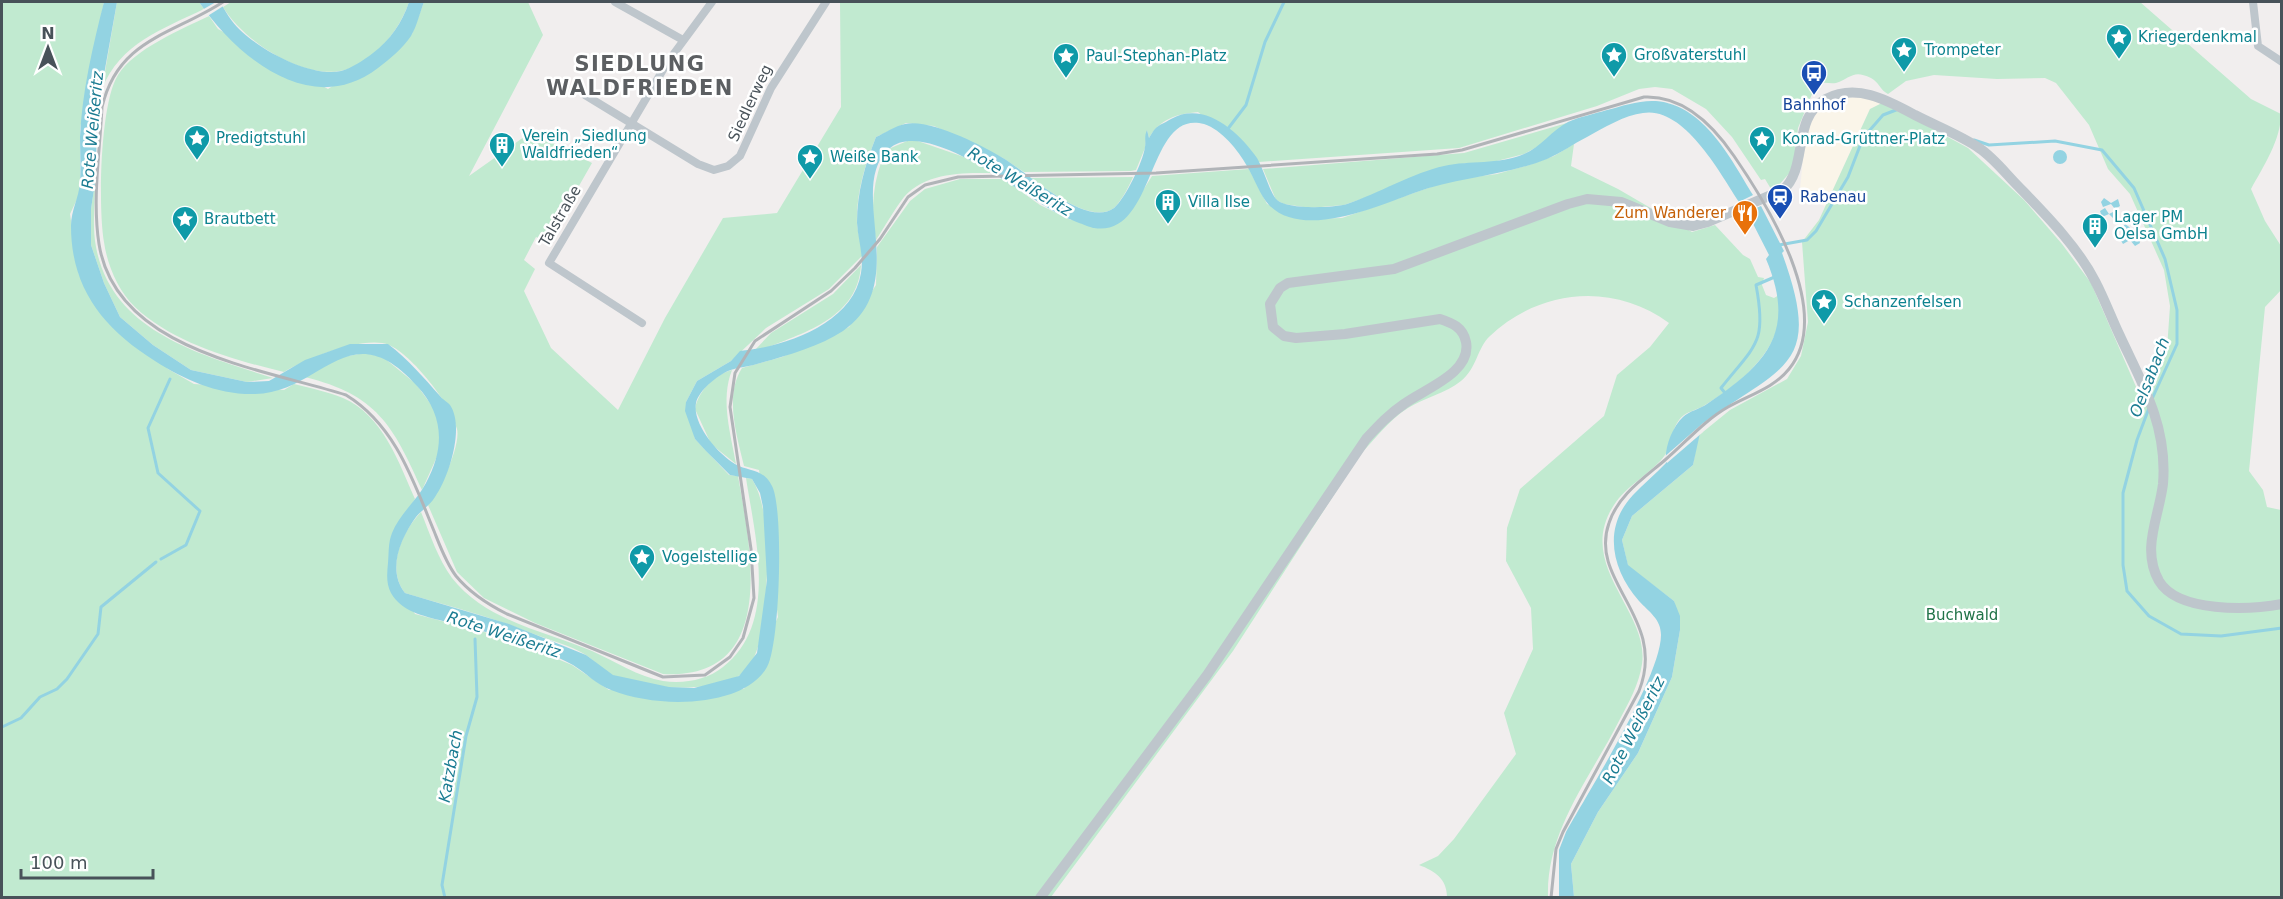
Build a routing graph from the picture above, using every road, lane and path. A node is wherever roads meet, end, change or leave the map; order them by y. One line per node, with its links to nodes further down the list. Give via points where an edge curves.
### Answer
1 (615, 2): 5 (street)
2 (712, 2): 5 (street, Talstraße)
3 (826, 2): 8 (street, Siedlerweg, via 771,88 740,156 728,166 714,170 698,164)
4 (2253, 2): 6 (street, via 2258,46)
5 (683, 40): 8 (street, Talstraße)
6 (2282, 62)
7 (585, 95): 8 (street, Siedlerweg)
8 (630, 125): 9 (street, Talstraße, via 549,263)
9 (642, 323)
10 (2282, 604): 11 (street, via 2237,608 2171,596 2159,581 2150,552 2163,486 2164,451 2147,394 2095,280 2030,198 1980,148 1901,108 1856,92 1839,94 1818,104 1811,113 1789,185 1708,222 1685,225 1621,202 1587,200 1491,231 1394,269 1342,278 1298,280 1280,288 1270,304 1269,315 1273,327 1284,336 1318,338 1440,319 1454,323 1461,331 1467,351 1465,358 1445,378 1388,416 1366,439 1207,675)
11 (1040, 897)

